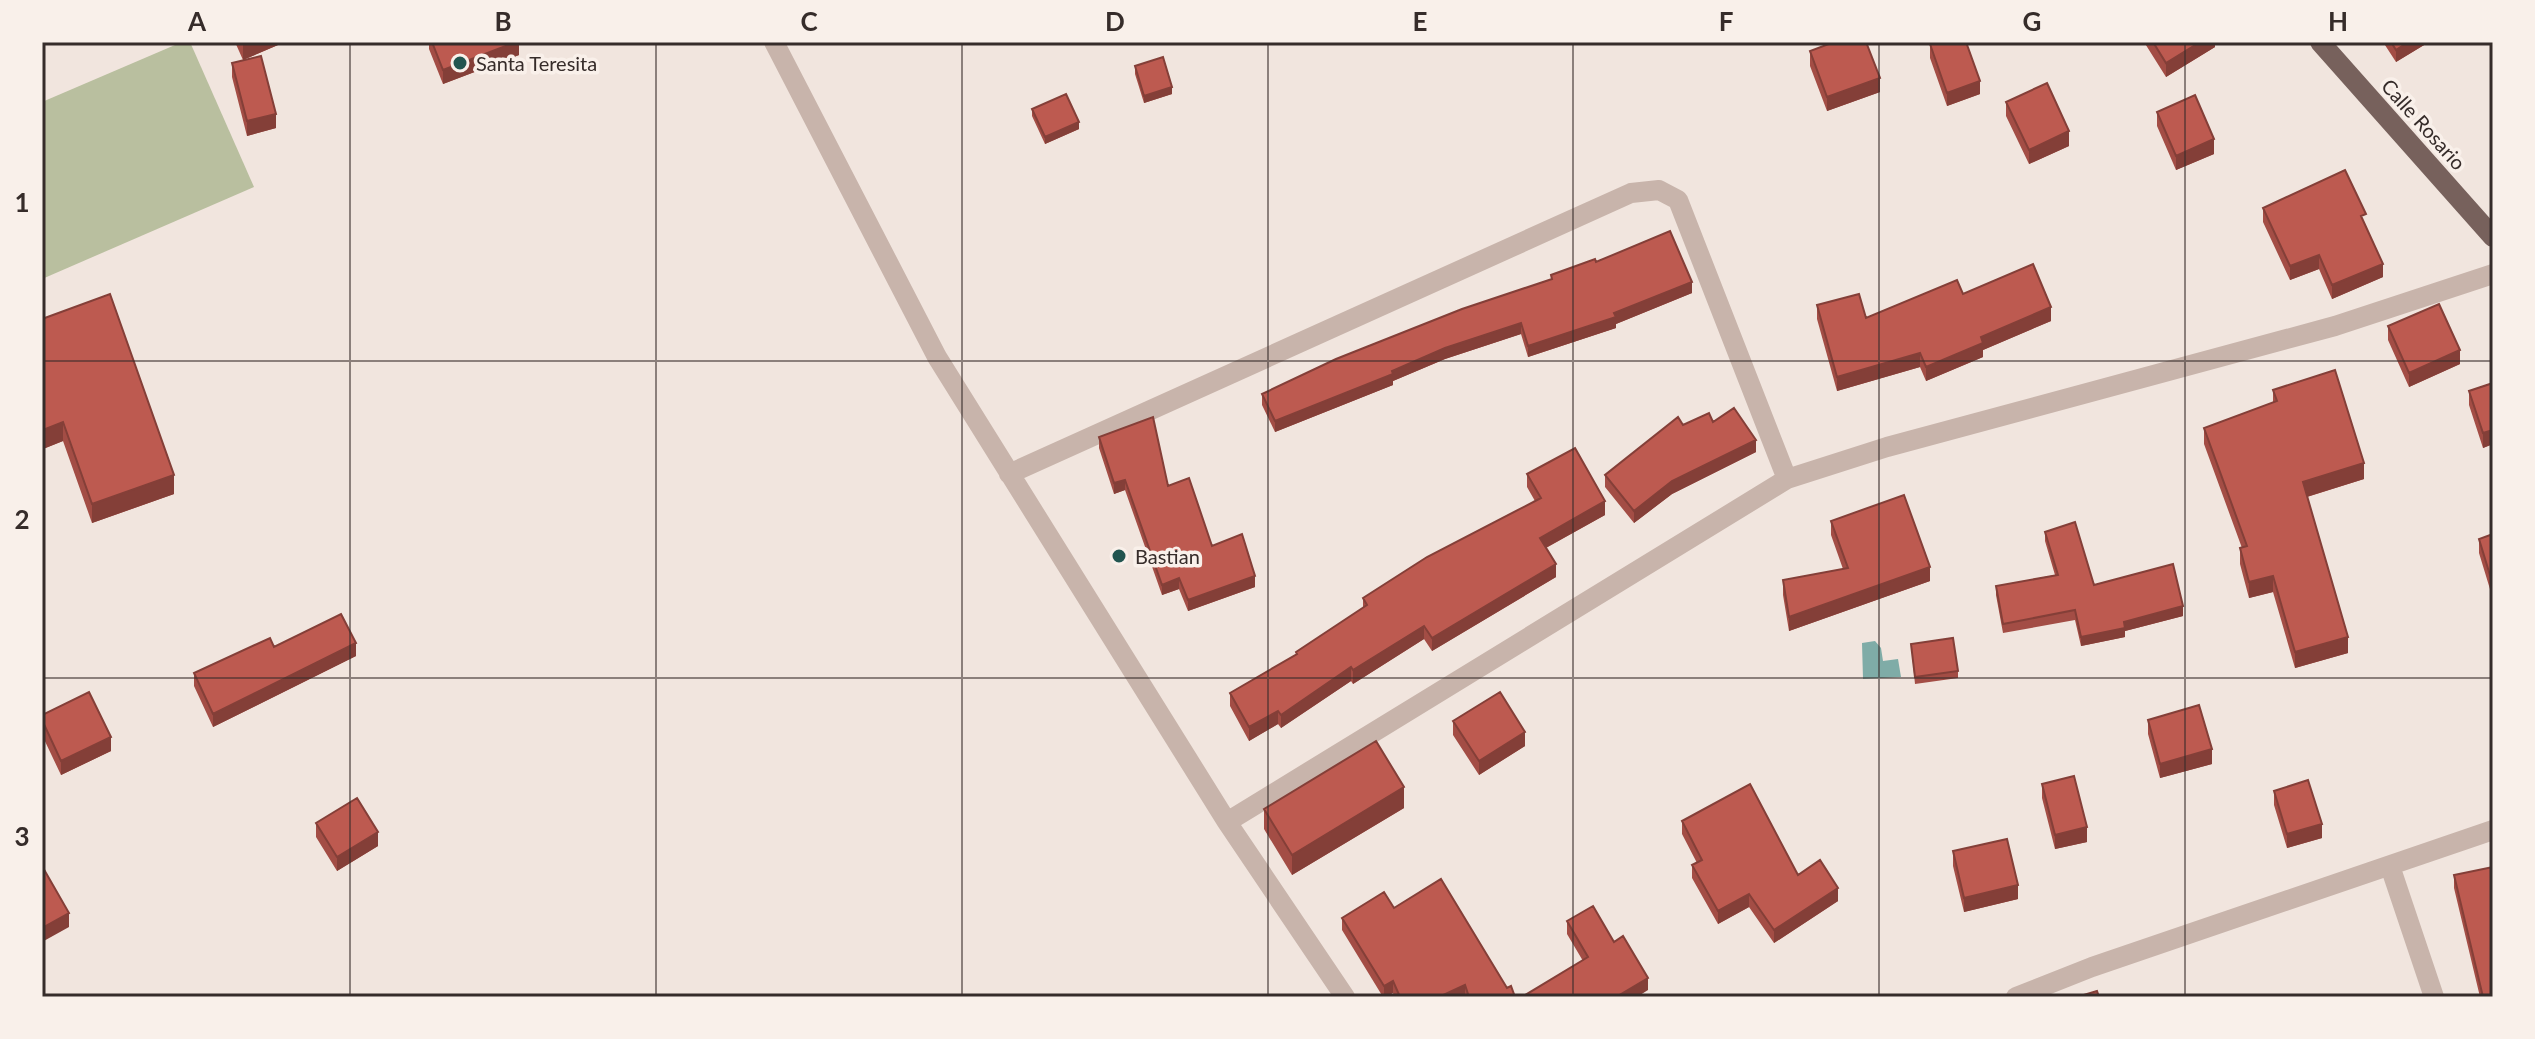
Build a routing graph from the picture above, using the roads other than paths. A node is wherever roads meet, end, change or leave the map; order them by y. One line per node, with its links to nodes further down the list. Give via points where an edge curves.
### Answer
1 (774, 42): 5 (street, via 937,357)
2 (2320, 42): 3 (main road, Calle Rosario)
3 (2493, 237)
4 (2493, 274): 6 (street, via 2335,326)
5 (1009, 474): 6 (street, via 1631,193 1659,190 1678,200); 7 (street)
6 (1787, 479): 7 (street)
7 (1227, 822): 10 (street)
8 (2493, 830): 9 (street)
9 (2390, 866): 11 (street); 12 (street)
10 (1345, 997)
11 (2016, 997)
12 (2434, 997)

